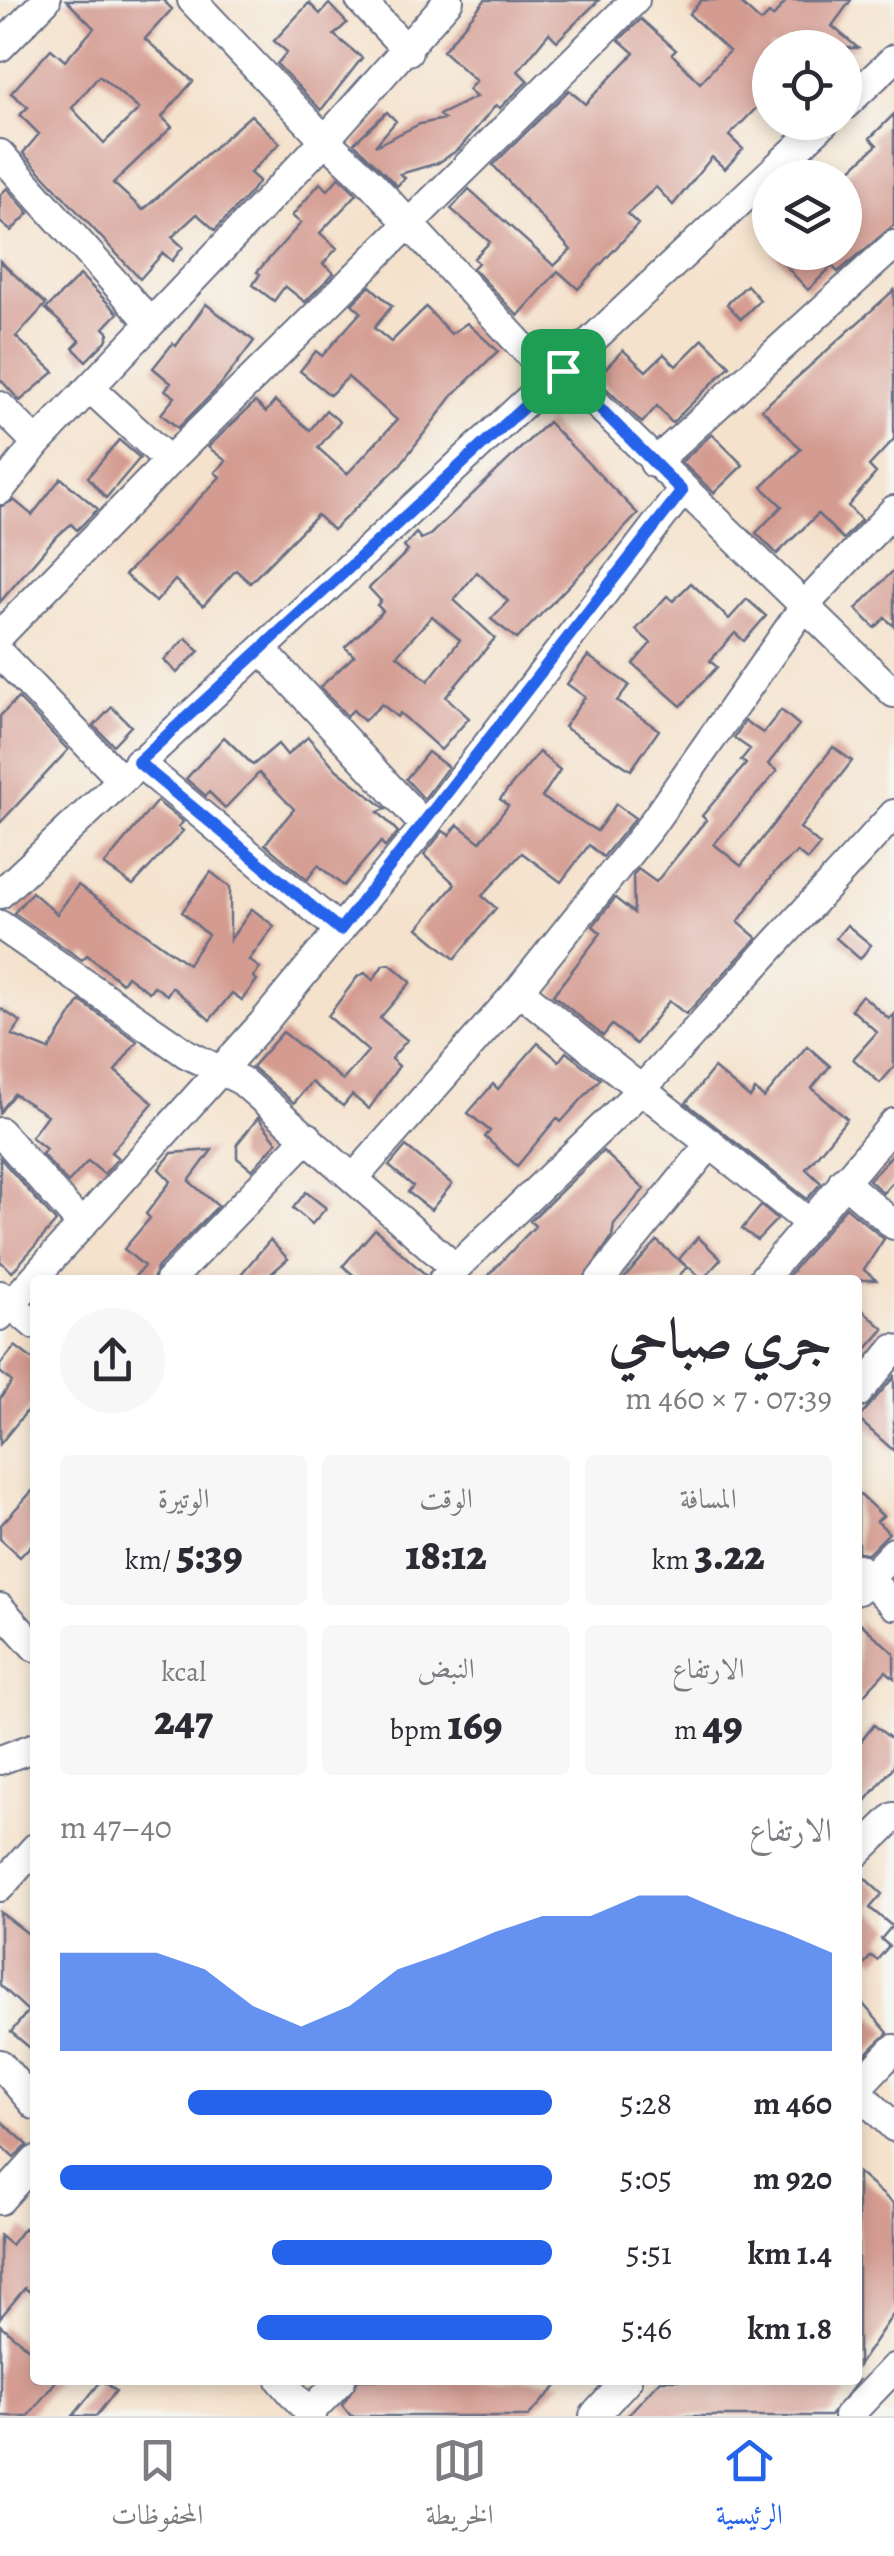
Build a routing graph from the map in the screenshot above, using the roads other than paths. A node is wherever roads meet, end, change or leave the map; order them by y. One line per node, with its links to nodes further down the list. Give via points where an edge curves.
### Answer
1 (46, 0): 6 (street)
2 (192, 0): 10 (street)
3 (360, 0): 7 (street)
4 (449, 0): 7 (street)
5 (635, 0): 13 (street)
6 (0, 47)
7 (408, 51): 10 (street)
8 (894, 59): 9 (street)
9 (862, 88)
10 (325, 140): 13 (street); 15 (street)
11 (806, 140): 16 (street)
12 (0, 154): 15 (street)
13 (410, 224): 16 (street, via 530,355); 20 (street)
14 (894, 246): 21 (street)
15 (150, 322): 17 (street)
16 (563, 371): 21 (street); 27 (street)
17 (90, 388): 19 (street); 20 (street)
18 (0, 406): 19 (street)
19 (37, 443): 22 (street)
20 (169, 461): 26 (street)
21 (654, 463): 23 (street)
22 (0, 490)
23 (682, 491): 25 (street); 32 (street)
24 (894, 510): 25 (street)
25 (806, 604): 29 (street); 36 (street, via 650,828)
26 (0, 635)
27 (263, 651): 30 (street); 32 (street)
28 (0, 654): 30 (street)
29 (894, 693)
30 (129, 770): 33 (street); 35 (street)
31 (894, 814): 38 (street)
32 (425, 826): 35 (street)
33 (0, 894)
34 (0, 925): 37 (street)
35 (340, 930): 37 (street)
36 (519, 990): 38 (street); 43 (street)
37 (222, 1072): 41 (street); 46 (street)
38 (639, 1092): 42 (street); 48 (street)
39 (894, 1123): 44 (street)
40 (0, 1132): 46 (street)
41 (308, 1137): 43 (street); 50 (street)
42 (711, 1142): 45 (street); 51 (street)
43 (355, 1177): 48 (street)
44 (844, 1182): 45 (street); 47 (street)
45 (808, 1222): 52 (street)
46 (82, 1225): 49 (street)
47 (894, 1225)
48 (448, 1273)
49 (33, 1275)
50 (175, 1275)
51 (604, 1275)
52 (766, 1275)
53 (30, 1278): 54 (street)
54 (3, 1305): 55 (street)
55 (30, 1321)
56 (894, 1348): 57 (street)
57 (862, 1388)
58 (894, 1552): 59 (street)
59 (862, 1578)
60 (862, 1580): 61 (street)
61 (894, 1605)
62 (0, 1608): 63 (street)
63 (30, 1641)
64 (30, 1749): 65 (street)
65 (0, 1760)
66 (894, 1818): 67 (street)
67 (862, 1848)
68 (30, 1854): 69 (street)
69 (0, 1887)
70 (894, 2049): 73 (street)
71 (0, 2064): 72 (street)
72 (30, 2099)
73 (862, 2100)
74 (862, 2103): 75 (street)
75 (894, 2126)
76 (30, 2166): 77 (street)
77 (0, 2200)
78 (894, 2368): 84 (street)
79 (285, 2385): 82 (street)
80 (337, 2385): 82 (street)
81 (622, 2385): 83 (street)
82 (311, 2414)
83 (594, 2416)
84 (848, 2416)

